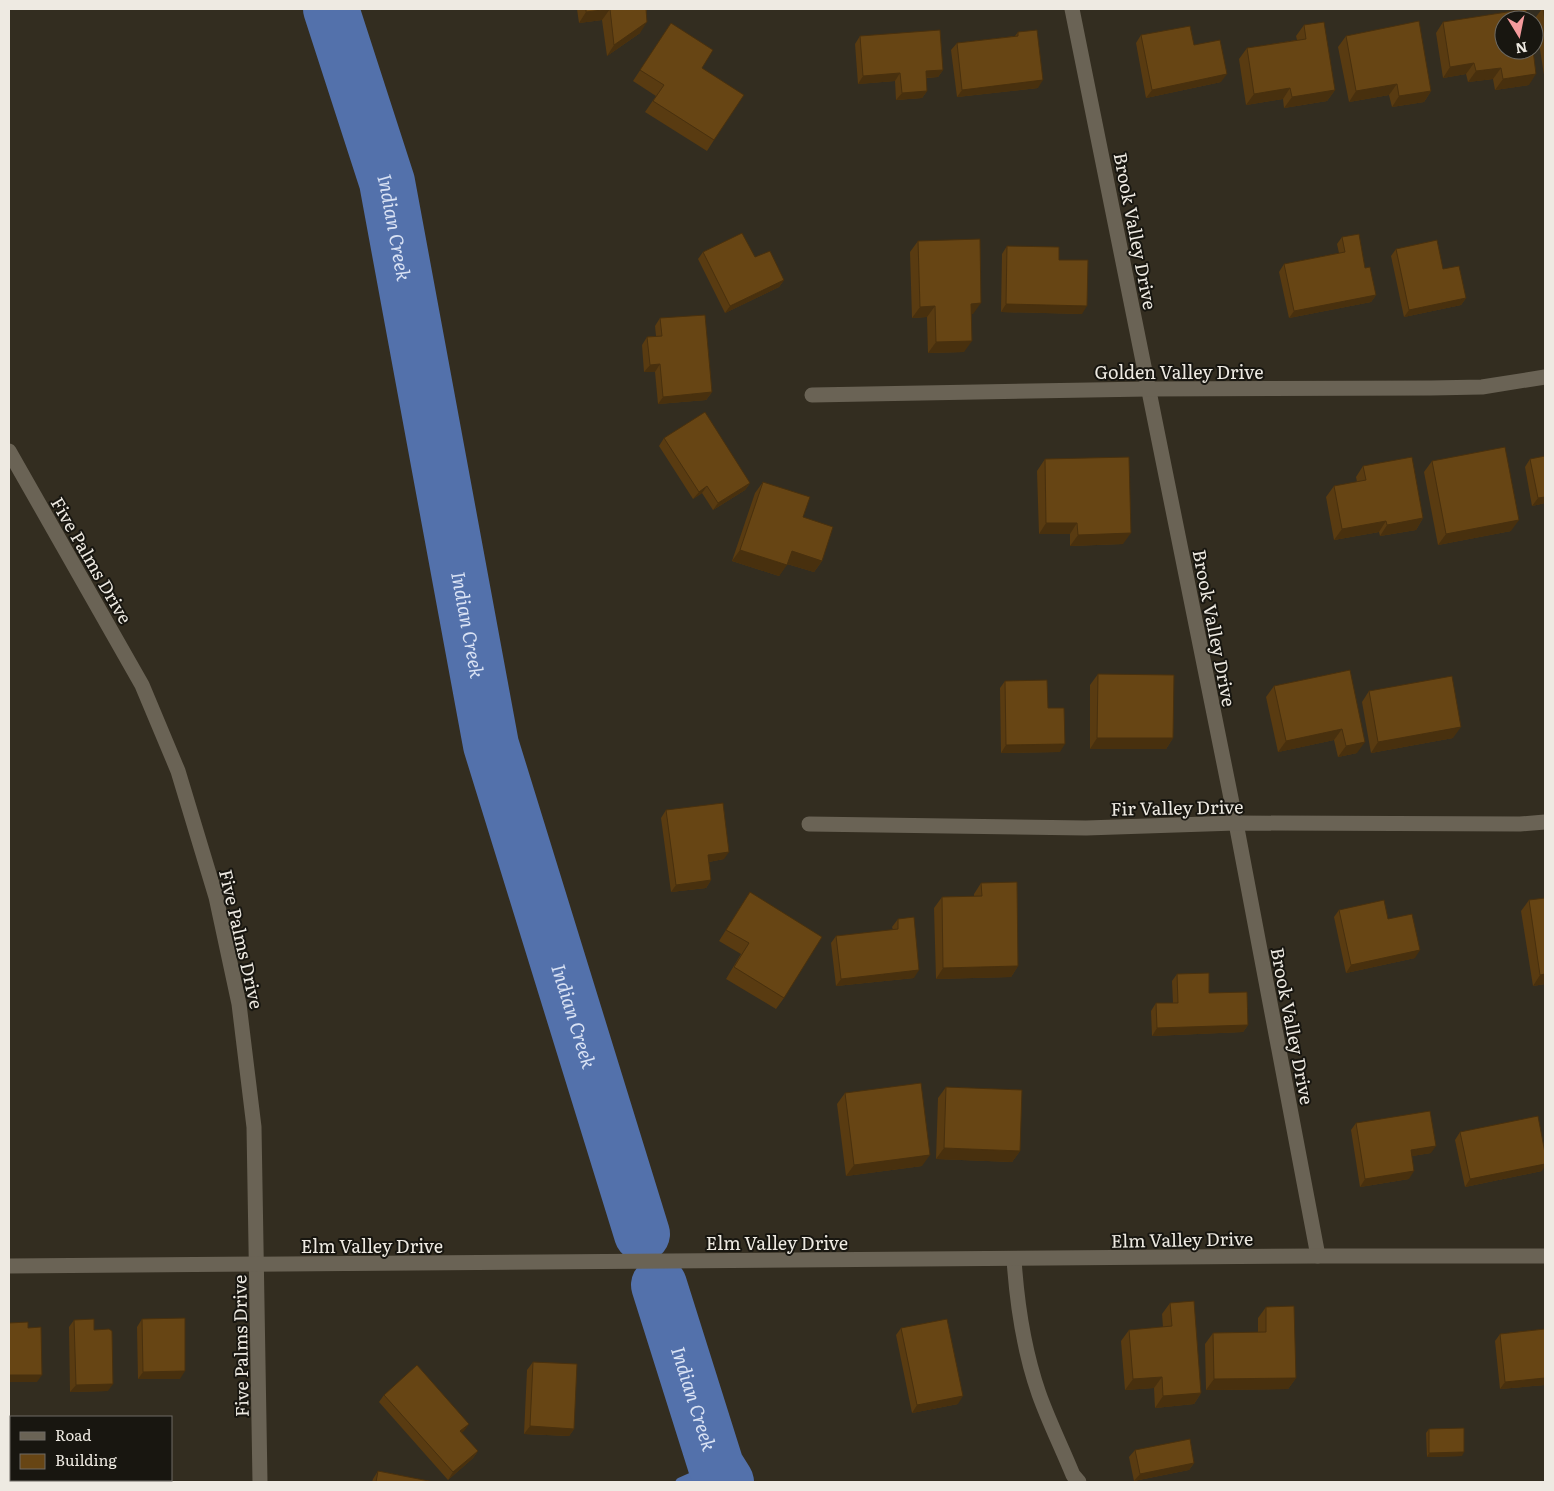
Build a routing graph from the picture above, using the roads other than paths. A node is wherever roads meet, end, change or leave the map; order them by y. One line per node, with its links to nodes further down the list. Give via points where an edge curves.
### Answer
1 (1072, 9): 3 (street, Brook Valley Drive)
2 (1545, 377): 3 (street, Golden Valley Drive, via 1457,388)
3 (1148, 389): 4 (street, Golden Valley Drive); 7 (street, Brook Valley Drive)
4 (812, 395)
5 (9, 451): 12 (street, Five Palms Drive, via 142,685 181,780 216,897 239,1004 254,1126)
6 (1545, 822): 7 (street, Fir Valley Drive)
7 (1236, 823): 8 (street, Fir Valley Drive, via 1086,828); 9 (street, Brook Valley Drive)
8 (809, 824)
9 (1318, 1256): 10 (street, Elm Valley Drive); 11 (street, Elm Valley Drive)
10 (1545, 1256)
11 (1014, 1259): 12 (street, Elm Valley Drive); 15 (street, via 1016,1294 1039,1394 1073,1475)
12 (257, 1264): 13 (street, Elm Valley Drive); 14 (street, Five Palms Drive)
13 (9, 1266)
14 (260, 1482)
15 (1079, 1482)

